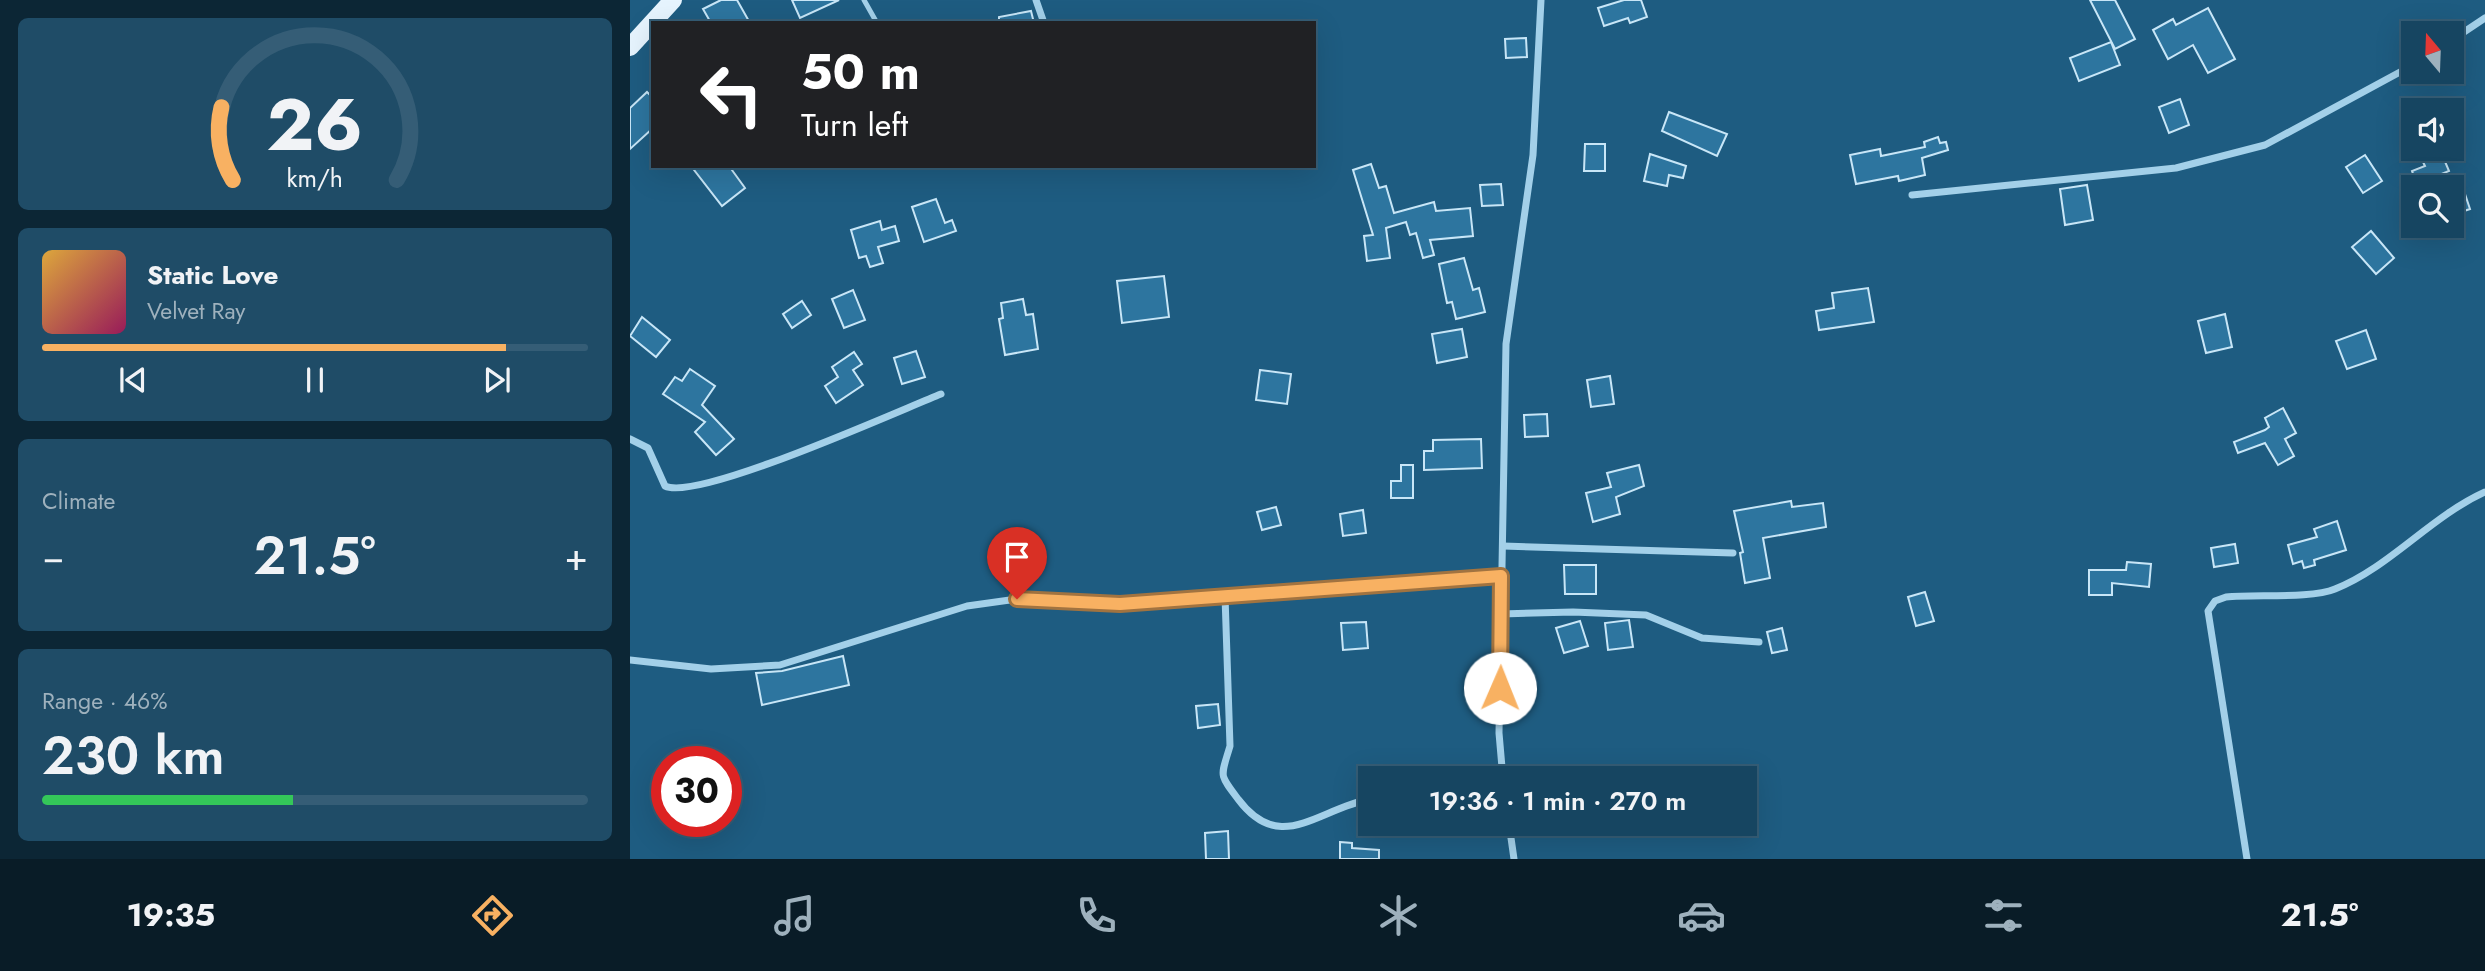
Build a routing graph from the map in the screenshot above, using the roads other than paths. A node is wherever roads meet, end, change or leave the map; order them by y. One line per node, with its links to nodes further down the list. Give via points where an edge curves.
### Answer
1 (673, 0): 6 (main road)
2 (864, 0): 7 (lane)
3 (1035, 0): 8 (street)
4 (1541, 0): 17 (street, via 1533,155 1506,344)
5 (2485, 18): 10 (street)
6 (654, 21)
7 (876, 21)
8 (1043, 21)
9 (651, 24): 11 (main road)
10 (2464, 32)
11 (630, 47)
12 (2401, 72): 13 (street, via 2266,145 2217,159 2176,168)
13 (1912, 195)
14 (941, 394): 15 (street, via 750,470 682,489 665,486 648,448)
15 (630, 439)
16 (2485, 492): 28 (street, via 2333,590 2226,597 2215,601 2208,611)
17 (1503, 546): 18 (street); 19 (street)
18 (1733, 553)
19 (1501, 576): 20 (street); 21 (street)
20 (1225, 596): 23 (street, via 1120,604 993,601 767,666 711,669); 25 (street, via 1230,746 1221,767 1223,780 1254,819 1269,827 1292,827)
21 (1501, 614): 22 (street, via 1632,613 1663,620 1702,638); 24 (street)
22 (1759, 642)
23 (630, 660)
24 (1501, 766)
25 (1358, 802)
26 (1511, 836): 27 (street)
27 (1514, 859)
28 (2247, 859)

